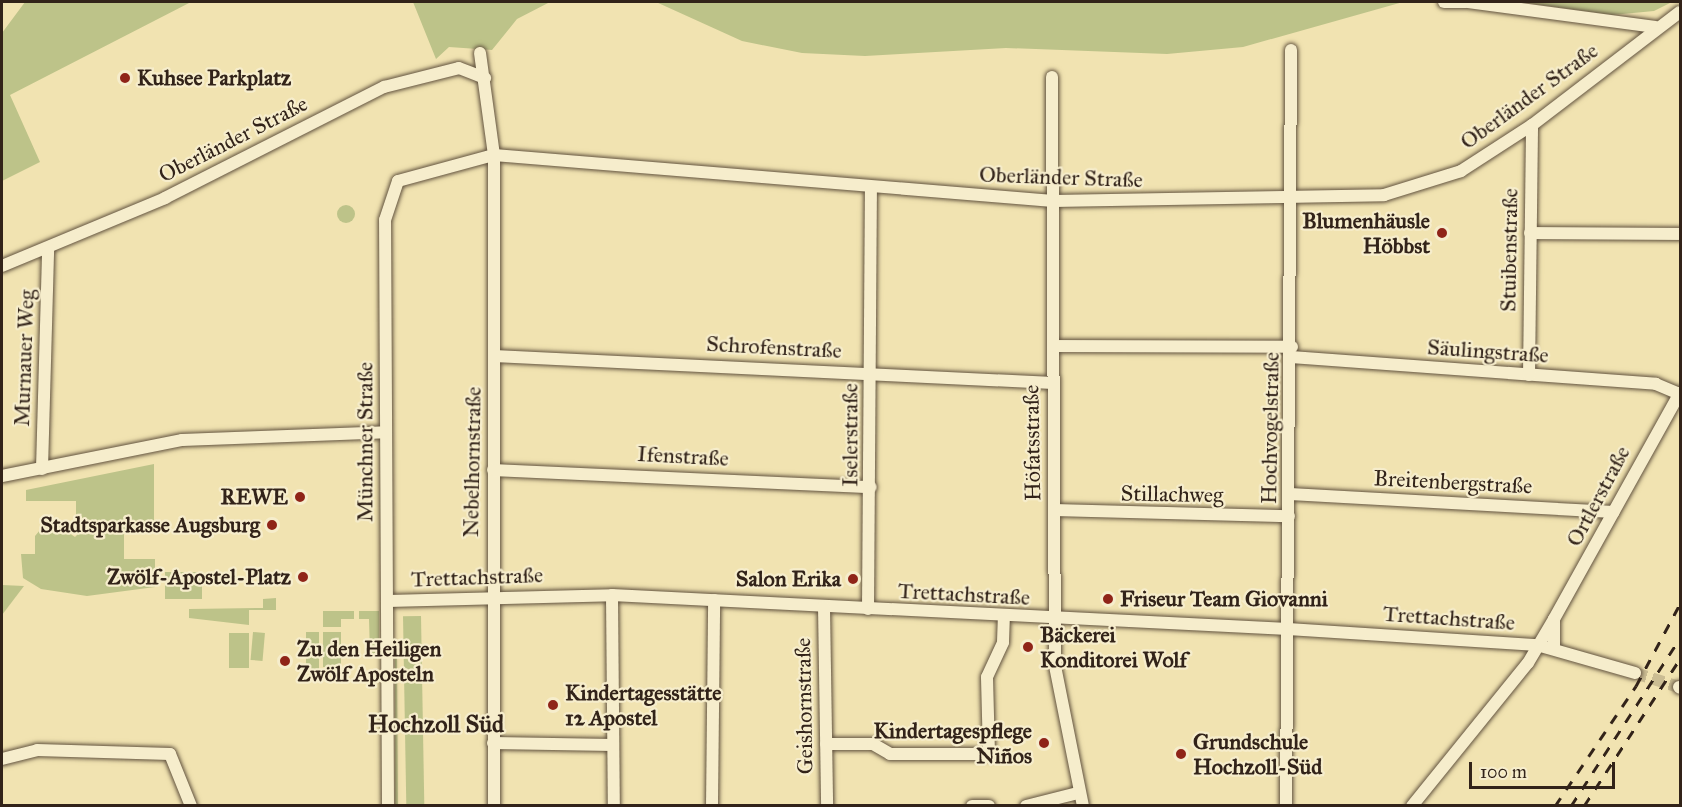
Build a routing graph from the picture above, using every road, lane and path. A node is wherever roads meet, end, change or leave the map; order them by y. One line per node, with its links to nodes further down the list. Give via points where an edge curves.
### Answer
1 (1444, 2): 2 (street, Oberländer Straße)
2 (1467, 2): 4 (street, Oberländer Straße)
3 (1680, 12): 4 (street, Oberländer Straße)
4 (1655, 27): 9 (street, Oberländer Straße)
5 (1291, 51): 12 (street, Hochvogelstraße)
6 (480, 53): 8 (street)
7 (1052, 77): 13 (street, Höfatsstraße)
8 (485, 78): 10 (street); 16 (street, Oberländer Straße, via 459,68 384,87 191,185)
9 (1532, 124): 12 (street, Oberländer Straße, via 1461,171 1424,187 1378,196); 14 (street, Stuibenstraße)
10 (494, 155): 11 (street, Oberländer Straße); 20 (street, Nebelhornstraße); 25 (street, Münchner Straße, via 420,171 398,181 388,199)
11 (871, 188): 13 (street, Oberländer Straße); 21 (street, Iselerstraße)
12 (1290, 199): 13 (street, Oberländer Straße); 19 (street, Hochvogelstraße)
13 (1053, 201): 18 (street, Höfatsstraße)
14 (1530, 233): 15 (street); 22 (street, Stuibenstraße)
15 (1680, 234)
16 (48, 248): 17 (street, Oberländer Straße); 26 (street, Murnauer Weg)
17 (2, 266)
18 (1053, 346): 19 (street, Säulingstraße); 23 (street, Höfatsstraße)
19 (1292, 352): 22 (street, Säulingstraße); 30 (street, Hochvogelstraße)
20 (494, 356): 21 (street, Schrofenstraße); 27 (street, Nebelhornstraße)
21 (870, 372): 23 (street, Schrofenstraße); 29 (street, Iselerstraße)
22 (1529, 375): 24 (street, Säulingstraße, via 1656,384)
23 (1053, 383): 31 (street, Höfatsstraße)
24 (1680, 394): 32 (street, Ortlerstraße)
25 (386, 432): 26 (street, via 199,438); 37 (street, Münchner Straße)
26 (42, 469): 28 (street)
27 (493, 470): 29 (street, Ifenstraße); 35 (street, Nebelhornstraße)
28 (2, 476)
29 (871, 487): 39 (street, Iselerstraße)
30 (1290, 494): 32 (street, Breitenbergstraße); 33 (street, Hochvogelstraße)
31 (1054, 510): 33 (street, Stillachweg); 41 (street, Höfatsstraße)
32 (1614, 512): 42 (street, Ortlerstraße)
33 (1289, 516): 43 (street, Hochvogelstraße)
34 (612, 595): 35 (street, Trettachstraße); 36 (street, Trettachstraße); 49 (street)
35 (492, 598): 37 (street, Trettachstraße); 47 (street, Nebelhornstraße)
36 (714, 600): 38 (street, Trettachstraße); 56 (street)
37 (388, 601): 53 (street, Münchner Straße)
38 (824, 607): 39 (street, Trettachstraße); 48 (street, Geishornstraße)
39 (868, 609): 40 (street, Trettachstraße)
40 (1004, 617): 41 (street, Trettachstraße); 48 (street, via 1003,642 987,676 989,754 890,754 873,744)
41 (1054, 619): 43 (street, Trettachstraße); 51 (street, Höfatsstraße, via 1060,708)
42 (1554, 619): 44 (street, Ortlerstraße); 45 (street, Ortlerstraße)
43 (1288, 629): 44 (street, Trettachstraße); 62 (street, Hochvogelstraße)
44 (1537, 645): 45 (street, Trettachstraße); 63 (street, Ortlerstraße)
45 (1554, 648): 46 (street, Trettachstraße)
46 (1635, 673)
47 (493, 743): 49 (street); 54 (street, Nebelhornstraße)
48 (826, 744): 57 (street, Geishornstraße)
49 (613, 745): 55 (street)
50 (2, 759): 52 (street, via 37,750 171,754)
51 (1078, 793): 60 (street); 61 (street, Höfatsstraße)
52 (191, 806)
53 (388, 806)
54 (494, 806)
55 (614, 806)
56 (712, 806)
57 (826, 806)
58 (972, 806): 59 (street)
59 (989, 806)
60 (1026, 806)
61 (1083, 806)
62 (1286, 806)
63 (1412, 806)

